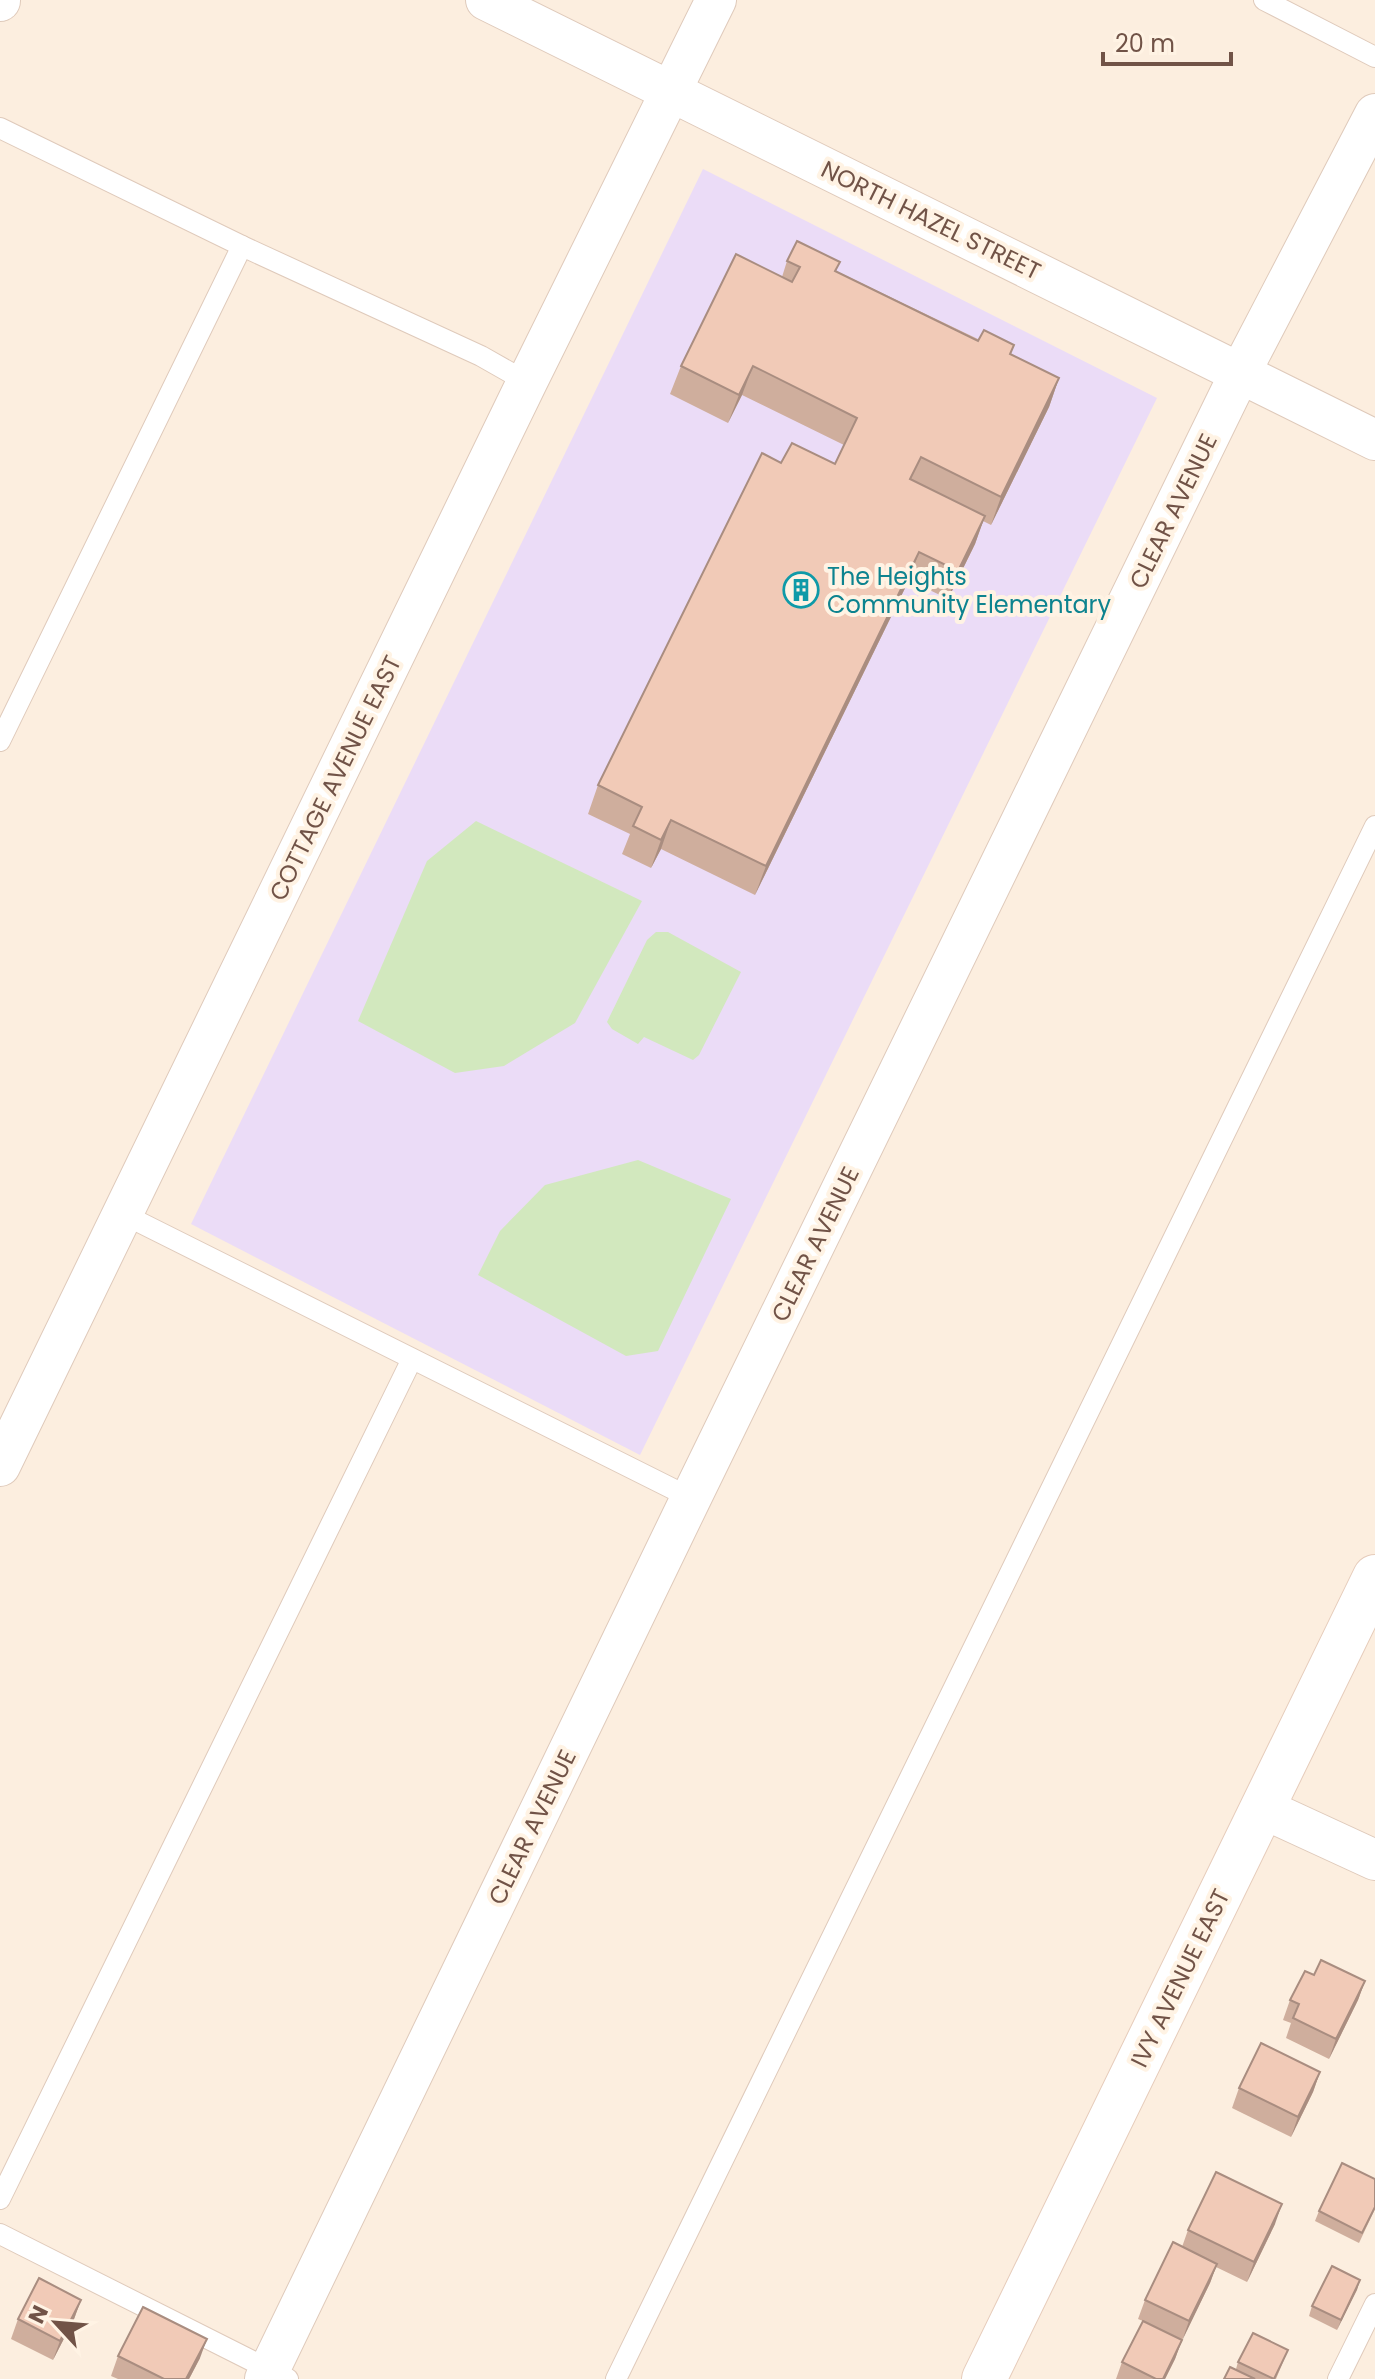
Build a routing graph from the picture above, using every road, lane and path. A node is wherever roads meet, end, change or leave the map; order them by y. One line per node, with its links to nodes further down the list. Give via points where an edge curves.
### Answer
1 (486, 0): 5 (street, NORTH HAZEL STREET)
2 (716, 0): 5 (street, COTTAGE AVENUE EAST)
3 (1264, 0): 4 (lane)
4 (1375, 57)
5 (671, 92): 9 (street, NORTH HAZEL STREET); 10 (street, COTTAGE AVENUE EAST)
6 (1375, 114): 9 (street, CLEAR AVENUE)
7 (0, 128): 8 (lane)
8 (242, 246): 10 (lane); 12 (lane)
9 (1240, 373): 11 (street, NORTH HAZEL STREET); 17 (street, CLEAR AVENUE)
10 (527, 382): 14 (street, COTTAGE AVENUE EAST)
11 (1375, 440)
12 (0, 741)
13 (1375, 826): 25 (lane)
14 (123, 1214): 15 (lane); 16 (street, COTTAGE AVENUE EAST)
15 (412, 1359): 17 (lane); 21 (lane)
16 (0, 1466)
17 (691, 1498): 24 (street, CLEAR AVENUE)
18 (1375, 1577): 19 (street, IVY AVENUE EAST)
19 (1262, 1808): 20 (street); 26 (street, IVY AVENUE EAST)
20 (1375, 1860)
21 (0, 2199)
22 (0, 2234): 24 (lane)
23 (1375, 2304): 27 (lane)
24 (274, 2376)
25 (616, 2379)
26 (984, 2379)
27 (1338, 2379)

